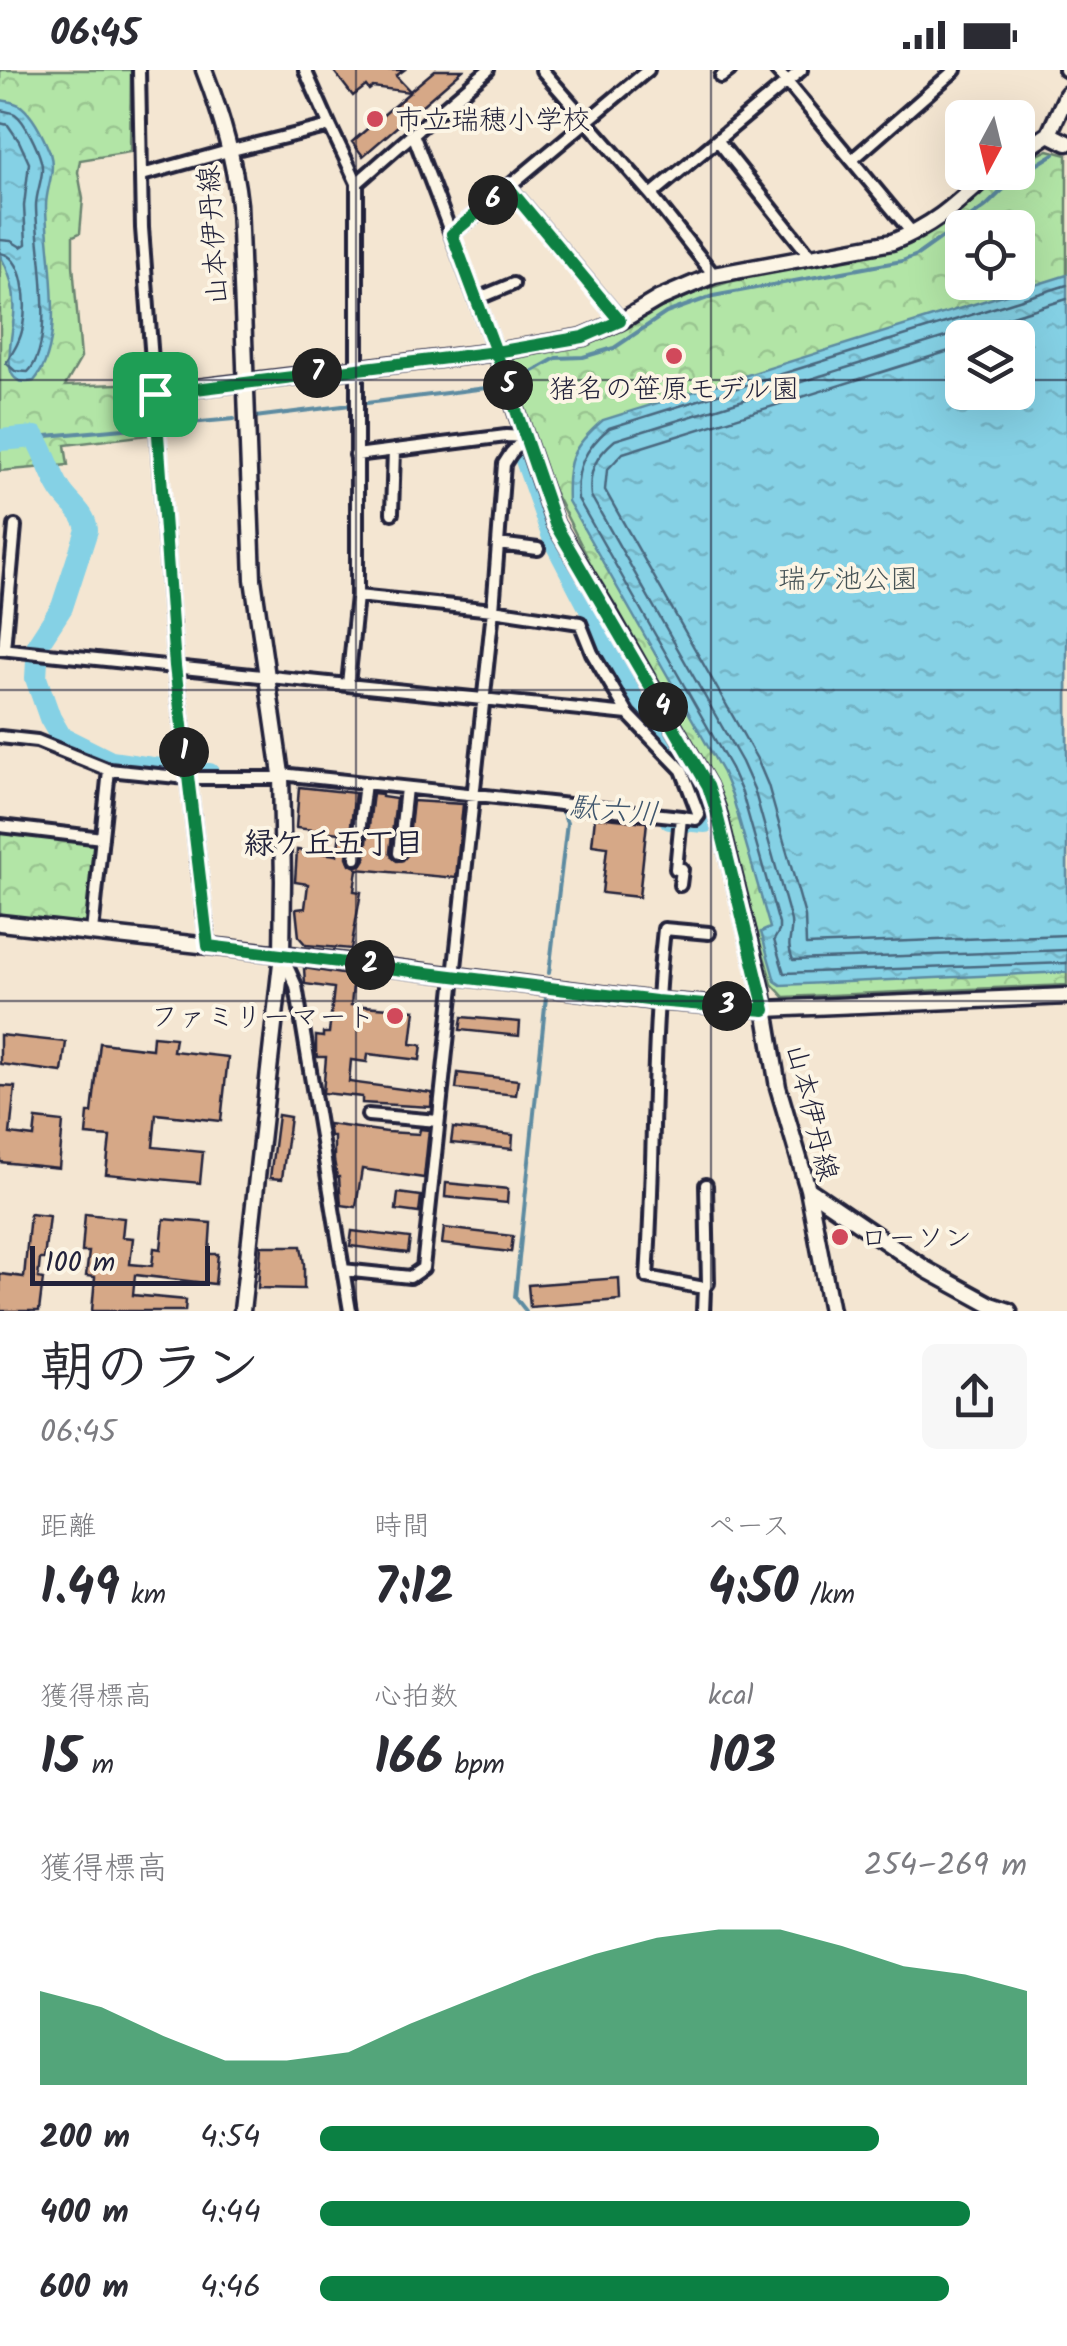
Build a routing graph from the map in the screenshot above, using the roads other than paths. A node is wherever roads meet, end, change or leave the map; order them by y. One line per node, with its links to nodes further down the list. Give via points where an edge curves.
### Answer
1 (140, 70): 21 (street)
2 (204, 70): 19 (street, 山本伊丹線)
3 (305, 70): 13 (street)
4 (488, 70): 14 (street)
5 (542, 70): 12 (street)
6 (648, 70): 12 (street)
7 (776, 70): 10 (street)
8 (801, 70): 10 (street)
9 (956, 70): 20 (street)
10 (786, 82): 16 (street); 20 (street)
11 (1067, 94): 15 (street)
12 (585, 121): 23 (street); 25 (street)
13 (330, 126): 19 (street); 22 (street)
14 (413, 134): 22 (street); 26 (street)
15 (1048, 134): 17 (street); 18 (street)
16 (718, 141): 25 (street); 28 (street)
17 (1035, 143)
18 (1067, 143)
19 (232, 150): 21 (street); 35 (street, 山本伊丹線)
20 (852, 160): 27 (street)
21 (142, 175): 36 (street)
22 (358, 183): 34 (street)
23 (508, 187): 26 (street); 32 (street)
24 (971, 190): 27 (street)
25 (651, 196): 29 (street)
26 (452, 234): 31 (street)
27 (913, 234): 28 (street)
28 (810, 256): 29 (street)
29 (714, 275): 32 (street)
30 (513, 284): 31 (street)
31 (476, 299): 33 (street)
32 (620, 321): 33 (street, via 583,337)
33 (496, 352): 34 (street); 37 (street, 山本伊丹線)
34 (357, 369): 35 (street); 39 (street)
35 (245, 382): 36 (street); 49 (street, 山本伊丹線, via 252,579)
36 (155, 394): 48 (street)
37 (526, 437): 38 (street); 42 (street, via 504,464); 74 (street, 山本伊丹線, via 555,524 708,786)
38 (394, 450): 39 (street); 40 (street)
39 (356, 454): 45 (street)
40 (392, 513)
41 (16, 526): 44 (street)
42 (498, 544): 43 (street); 46 (street)
43 (538, 549)
44 (6, 562): 47 (street)
45 (357, 596): 46 (street); 50 (street)
46 (493, 610): 51 (street); 52 (street, via 580,622)
47 (2, 649): 48 (street)
48 (175, 666): 49 (street); 56 (street)
49 (266, 676): 50 (street); 55 (street, 山本伊丹線)
50 (348, 684): 51 (street)
51 (483, 698): 52 (street); 59 (street)
52 (628, 714): 60 (street, via 682,770 699,815)
53 (0, 737): 54 (street, via 36,741)
54 (110, 770): 56 (street); 62 (street)
55 (281, 776): 56 (street); 57 (street); 70 (street, 山本伊丹線)
56 (187, 778): 69 (street)
57 (365, 787): 58 (street); 64 (street)
58 (406, 788): 59 (street); 63 (street)
59 (472, 798): 60 (street); 71 (street)
60 (681, 819): 65 (street)
61 (0, 826): 62 (street)
62 (102, 838): 67 (street)
63 (398, 853)
64 (356, 858)
65 (680, 885)
66 (0, 923): 67 (street)
67 (92, 932): 69 (street)
68 (710, 934): 73 (street, via 664,929)
69 (208, 946): 70 (street)
70 (282, 954): 71 (street); 79 (street, via 296,986); 82 (street, 山本伊丹線)
71 (453, 975): 73 (street); 76 (street)
72 (1067, 996): 74 (street)
73 (656, 1001): 74 (street); 80 (street, via 647,1278)
74 (765, 1010): 78 (street, 山本伊丹線, via 778,1087)
75 (368, 1114): 76 (street, via 383,1121)
76 (438, 1122): 79 (street, via 423,1268 410,1277)
77 (706, 1185): 80 (street)
78 (808, 1189): 81 (street); 85 (street, 山本伊丹線)
79 (344, 1270): 83 (street)
80 (704, 1288): 84 (street)
81 (990, 1308): 86 (street)
82 (242, 1311)
83 (350, 1311)
84 (703, 1311)
85 (831, 1311)
86 (1008, 1311)

